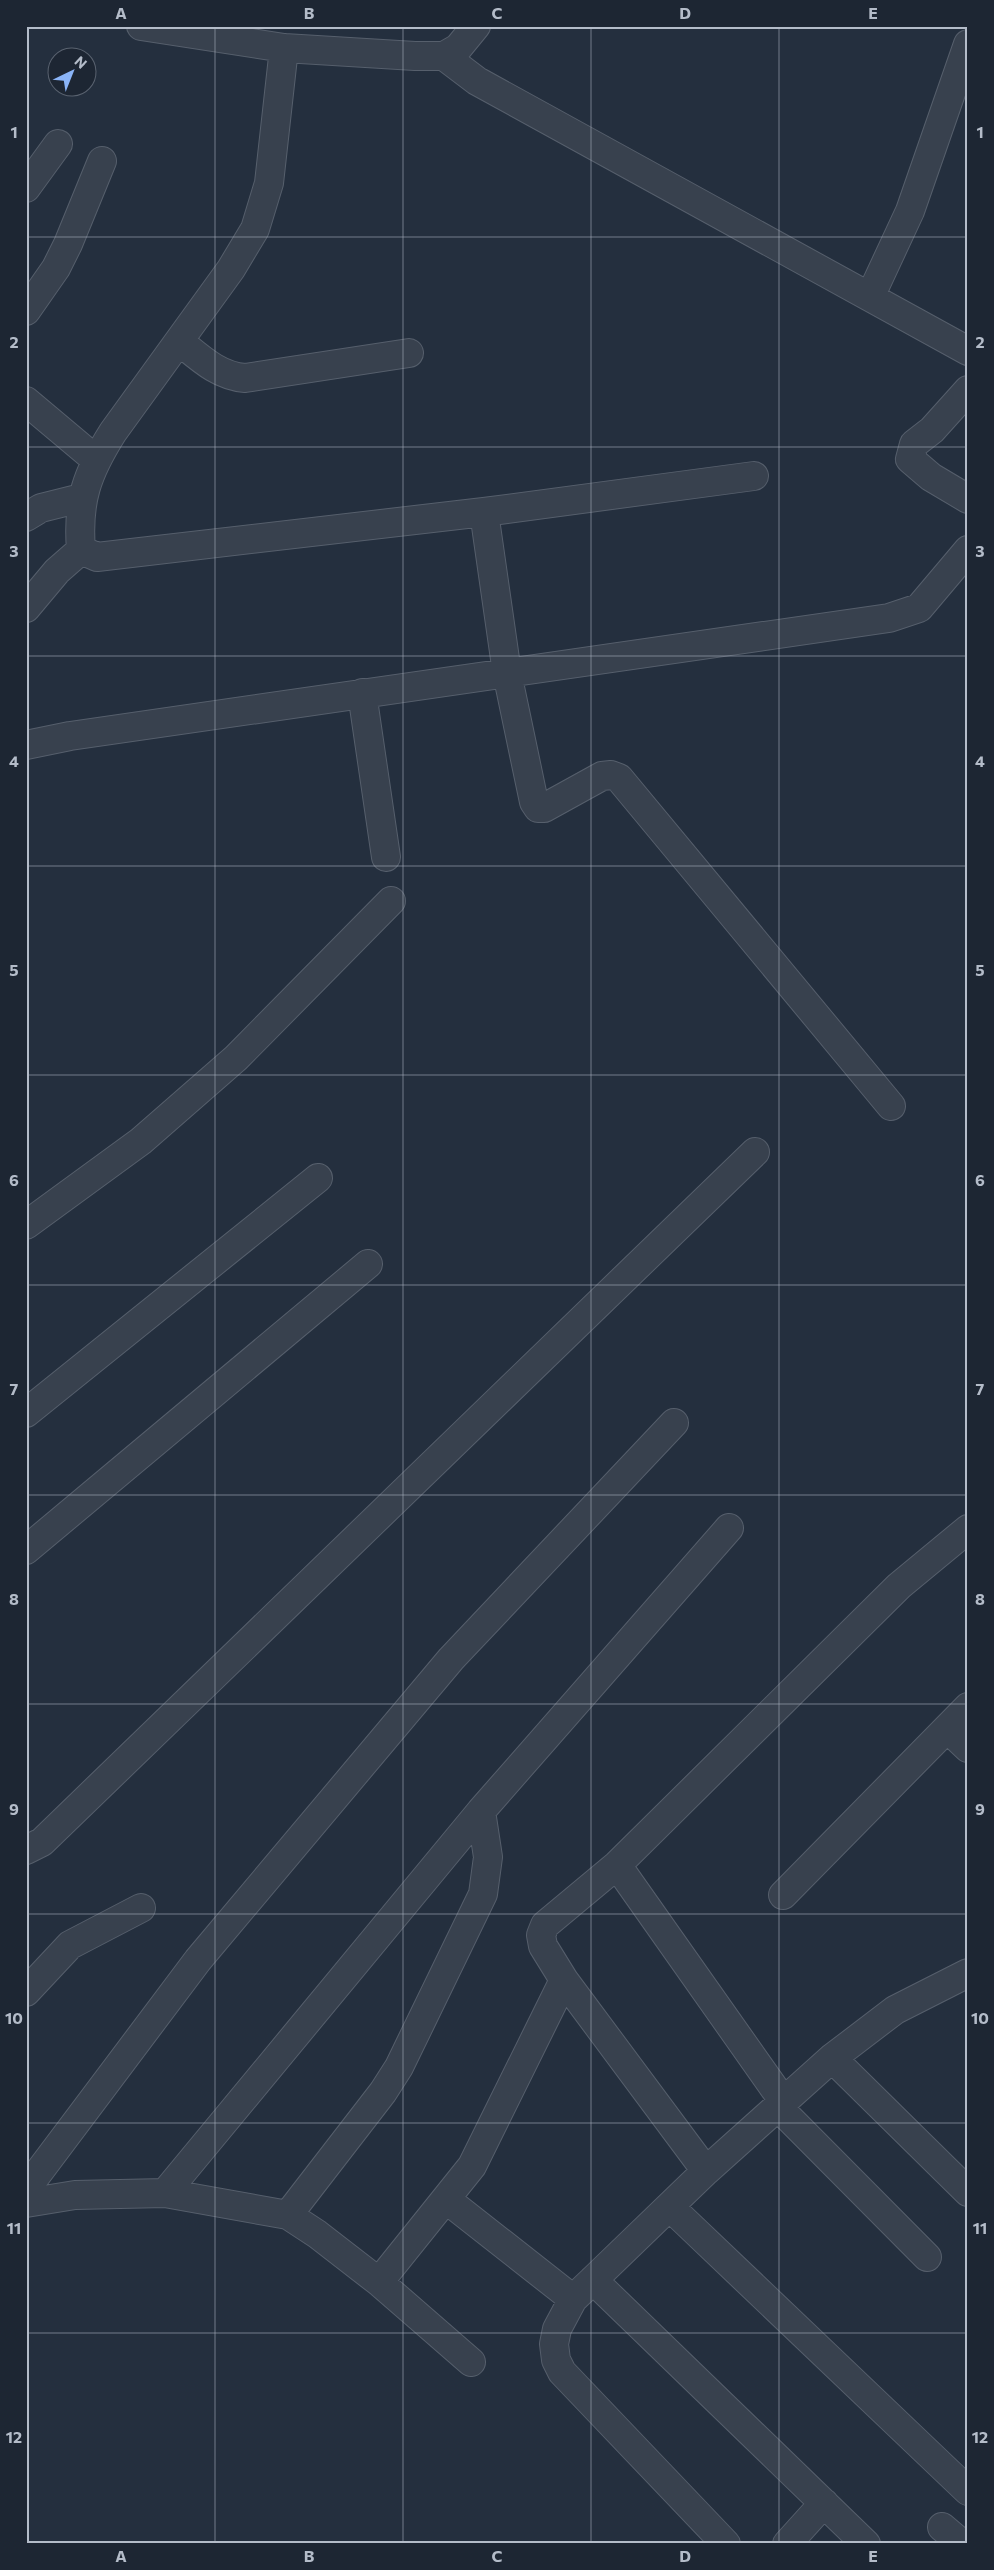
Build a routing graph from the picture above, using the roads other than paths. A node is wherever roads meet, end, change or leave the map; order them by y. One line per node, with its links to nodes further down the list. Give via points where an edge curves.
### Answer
1 (141, 26): 4 (street)
2 (476, 26): 5 (street, via 458,48)
3 (968, 44): 6 (street)
4 (284, 48): 5 (street); 12 (street, via 269,184 255,228 231,269)
5 (444, 56): 10 (street, via 494,91)
6 (961, 84): 10 (street, via 910,211)
7 (58, 144): 9 (street)
8 (102, 161): 11 (street, via 56,268)
9 (26, 188)
10 (870, 297): 13 (street)
11 (26, 311)
12 (179, 341): 14 (street, via 218,371 229,377 244,378); 17 (street)
13 (968, 351)
14 (409, 353)
15 (968, 390): 20 (street, via 932,430 914,444 910,459 931,477)
16 (26, 401): 17 (street)
17 (95, 459): 19 (street)
18 (754, 476): 21 (street)
19 (82, 498): 22 (street, via 41,508); 23 (street)
20 (968, 499)
21 (484, 512): 23 (street, via 97,556); 26 (street)
22 (26, 516)
23 (81, 550): 25 (street, via 57,571)
24 (968, 550): 26 (street, via 919,608 889,618)
25 (26, 608)
26 (508, 673): 27 (street); 31 (street, via 534,802 538,808 544,808 602,776 619,778)
27 (362, 693): 28 (street); 29 (street)
28 (26, 745)
29 (386, 857)
30 (391, 901): 34 (street, via 236,1058 141,1141)
31 (891, 1106)
32 (755, 1152): 45 (street, via 42,1842)
33 (318, 1178): 36 (street)
34 (26, 1225)
35 (368, 1264): 40 (street)
36 (26, 1413)
37 (674, 1424): 55 (street, via 451,1659 198,1960)
38 (729, 1528): 44 (street)
39 (968, 1530): 46 (street, via 899,1586)
40 (26, 1550)
41 (968, 1707): 42 (street)
42 (948, 1728): 43 (street); 47 (street)
43 (968, 1748)
44 (481, 1811): 57 (street); 61 (street, via 488,1857 483,1894 383,2092)
45 (26, 1850)
46 (617, 1865): 50 (street, via 545,1925 541,1935 543,1946); 53 (street)
47 (783, 1895)
48 (141, 1908): 51 (street, via 70,1945)
49 (968, 1973): 52 (street, via 895,2010)
50 (564, 1980): 54 (street); 58 (street, via 472,2166)
51 (26, 1992)
52 (832, 2058): 53 (street); 56 (street)
53 (781, 2104): 54 (street); 62 (street)
54 (706, 2171): 60 (street)
55 (26, 2189)
56 (968, 2192)
57 (165, 2194): 59 (street, via 75,2195); 61 (street)
58 (447, 2200): 64 (street); 65 (street)
59 (26, 2203)
60 (670, 2207): 63 (street); 67 (street)
61 (288, 2216): 64 (street)
62 (927, 2257)
63 (593, 2280): 65 (street); 68 (street)
64 (379, 2282): 66 (street)
65 (573, 2300): 69 (street, via 557,2329 554,2344 562,2372)
66 (471, 2362)
67 (968, 2491)
68 (824, 2503): 70 (street); 71 (street)
69 (726, 2544)
70 (787, 2544)
71 (866, 2544)

